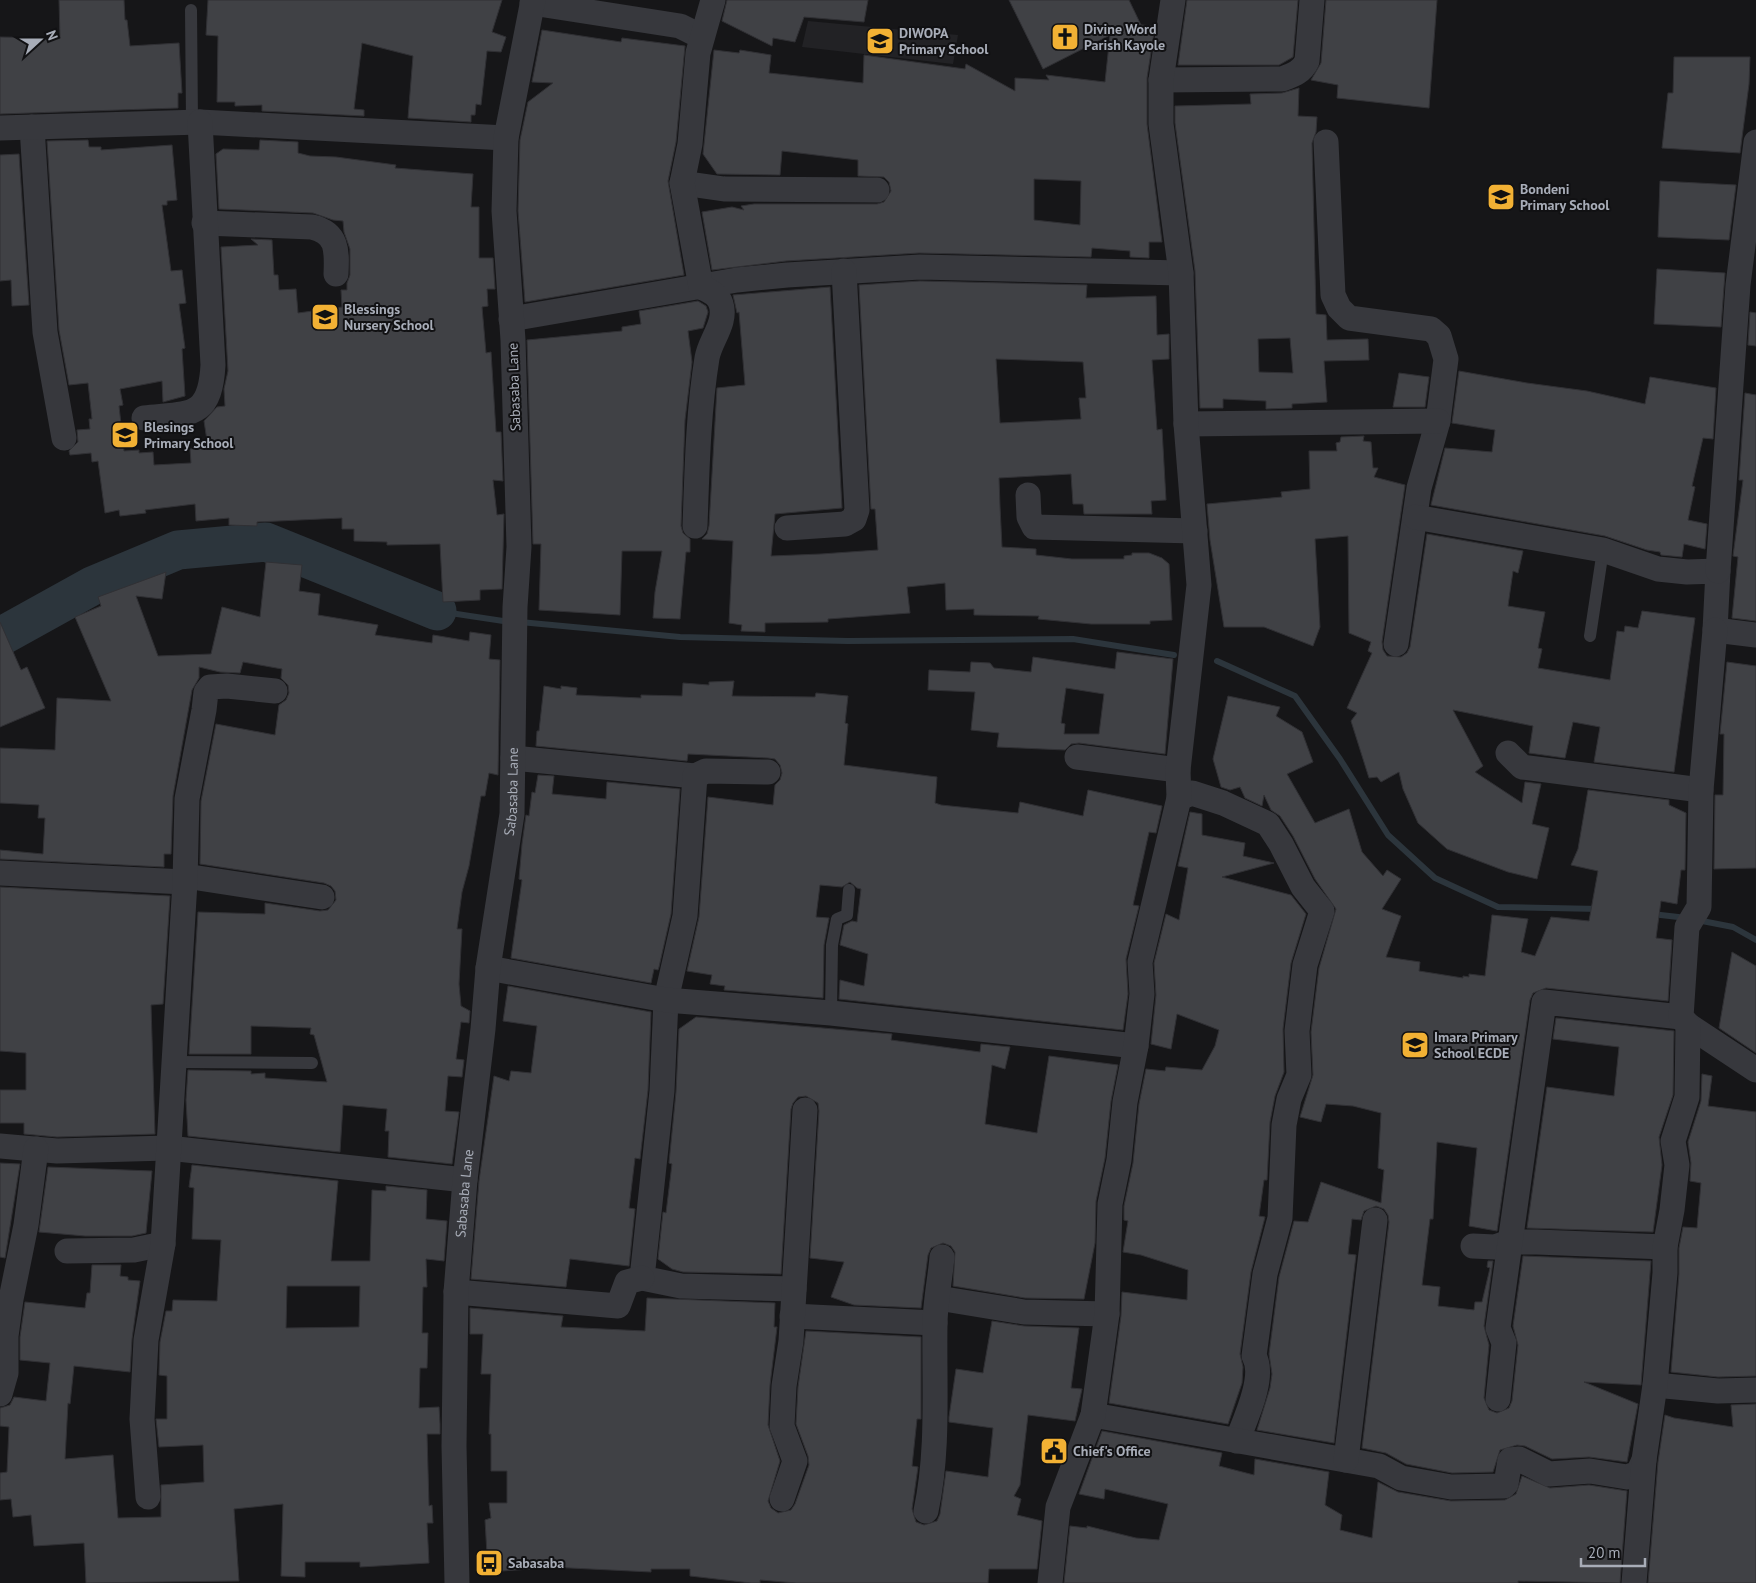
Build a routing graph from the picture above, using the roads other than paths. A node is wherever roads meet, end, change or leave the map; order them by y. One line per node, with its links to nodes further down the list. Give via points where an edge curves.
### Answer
1 (713, 0): 6 (street)
2 (1173, 0): 7 (street)
3 (1312, 0): 7 (street, via 1307,61 1294,74 1282,78)
4 (533, 1): 6 (street, via 680,26); 11 (street, Sabasaba Lane)
5 (191, 10): 8 (lane)
6 (702, 36): 14 (street, via 690,144)
7 (1161, 80): 18 (street, via 1162,124)
8 (196, 122): 9 (street); 11 (street); 16 (street)
9 (32, 127): 10 (street); 25 (street, via 45,332)
10 (0, 128)
11 (506, 138): 21 (street, Sabasaba Lane, via 504,211)
12 (1326, 142): 23 (street, via 1334,295 1339,308 1349,318 1431,329 1439,336 1446,359)
13 (1756, 142): 32 (street, via 1738,284)
14 (682, 183): 15 (street, via 724,189); 20 (street)
15 (878, 190)
16 (204, 223): 19 (street, via 324,230 332,238 337,253); 22 (street, via 212,388 205,402 190,412)
17 (844, 271): 18 (street, via 920,267); 20 (street, via 737,280); 29 (street, via 857,510 854,519 845,524)
18 (1181, 273): 24 (street)
19 (336, 274)
20 (701, 287): 21 (street); 28 (street, via 713,292 721,304 721,318 709,346 700,406)
21 (511, 319): 40 (street, Sabasaba Lane, via 519,547 515,607)
22 (144, 418)
23 (1438, 421): 24 (street); 27 (street)
24 (1186, 424): 30 (street)
25 (64, 438)
26 (1028, 494): 30 (street, via 1029,517 1034,527)
27 (1414, 517): 31 (street); 36 (street)
28 (695, 526)
29 (787, 528)
30 (1195, 531): 41 (street, via 1199,585)
31 (1603, 550): 32 (street, via 1658,569); 35 (lane)
32 (1718, 572): 33 (street)
33 (1715, 630): 34 (street); 44 (street)
34 (1756, 635)
35 (1590, 636)
36 (1396, 644)
37 (275, 691): 47 (street, via 221,686 210,687 206,692 187,799)
38 (1508, 753): 44 (street, via 1522,766)
39 (1077, 757): 41 (street)
40 (514, 758): 43 (street); 50 (street, Sabasaba Lane, via 512,814)
41 (1178, 770): 45 (street)
42 (768, 772): 43 (street, via 706,771)
43 (695, 776): 51 (street, via 686,916)
44 (1701, 790): 53 (street)
45 (1178, 798): 54 (street, via 1140,962 1142,994); 82 (street, via 1192,793 1268,824 1303,887 1322,911 1305,965 1297,1031 1299,1074 1289,1099 1284,1125 1280,1218 1265,1274 1254,1356 1259,1364 1256,1384)
46 (0, 873): 47 (street)
47 (185, 879): 49 (street); 55 (street)
48 (849, 890): 52 (lane, via 847,916 837,919 832,944)
49 (322, 898)
50 (488, 968): 51 (street); 62 (street, Sabasaba Lane, via 484,1029)
51 (666, 1000): 52 (street); 70 (street, via 662,1091)
52 (832, 1013): 54 (street)
53 (1685, 1021): 57 (street); 64 (street, via 1544,1002); 67 (street, via 1687,1097 1673,1141 1676,1165)
54 (1136, 1046): 74 (street, via 1110,1204)
55 (175, 1062): 56 (lane); 60 (street)
56 (312, 1063)
57 (1756, 1070)
58 (805, 1110): 71 (street)
59 (0, 1146): 61 (street)
60 (168, 1148): 61 (street); 62 (street); 65 (street)
61 (36, 1149): 79 (street, via 26,1225 11,1299 6,1373)
62 (465, 1180): 72 (street, Sabasaba Lane)
63 (1375, 1220): 83 (street)
64 (1509, 1242): 66 (street, via 1495,1247); 67 (street); 80 (street, via 1498,1328 1504,1343)
65 (163, 1244): 68 (street, via 134,1250); 85 (street, via 146,1340 142,1418)
66 (1474, 1246)
67 (1665, 1247): 77 (street)
68 (67, 1251)
69 (942, 1257): 73 (street)
70 (642, 1278): 71 (street, via 680,1286); 72 (street, via 626,1282 618,1306)
71 (794, 1289): 75 (street)
72 (456, 1292): 88 (street, Sabasaba Lane, via 454,1446)
73 (938, 1298): 74 (street, via 1024,1312); 76 (street)
74 (1106, 1314): 81 (street)
75 (792, 1316): 76 (street); 86 (street, via 782,1426 795,1461)
76 (935, 1324): 87 (street, via 936,1408 931,1489)
77 (1655, 1385): 78 (street, via 1718,1391); 84 (street)
78 (1756, 1390)
79 (0, 1394)
80 (1498, 1399)
81 (1093, 1415): 82 (street); 89 (street, via 1058,1507)
82 (1237, 1441): 83 (street)
83 (1346, 1460): 84 (street, via 1379,1466 1401,1478 1456,1488 1504,1486 1510,1460 1519,1459 1549,1474 1590,1472 1627,1477 1638,1473)
84 (1644, 1460): 90 (street)
85 (148, 1497)
86 (782, 1499)
87 (926, 1511)
88 (457, 1583)
89 (1050, 1583)
90 (1634, 1583)

